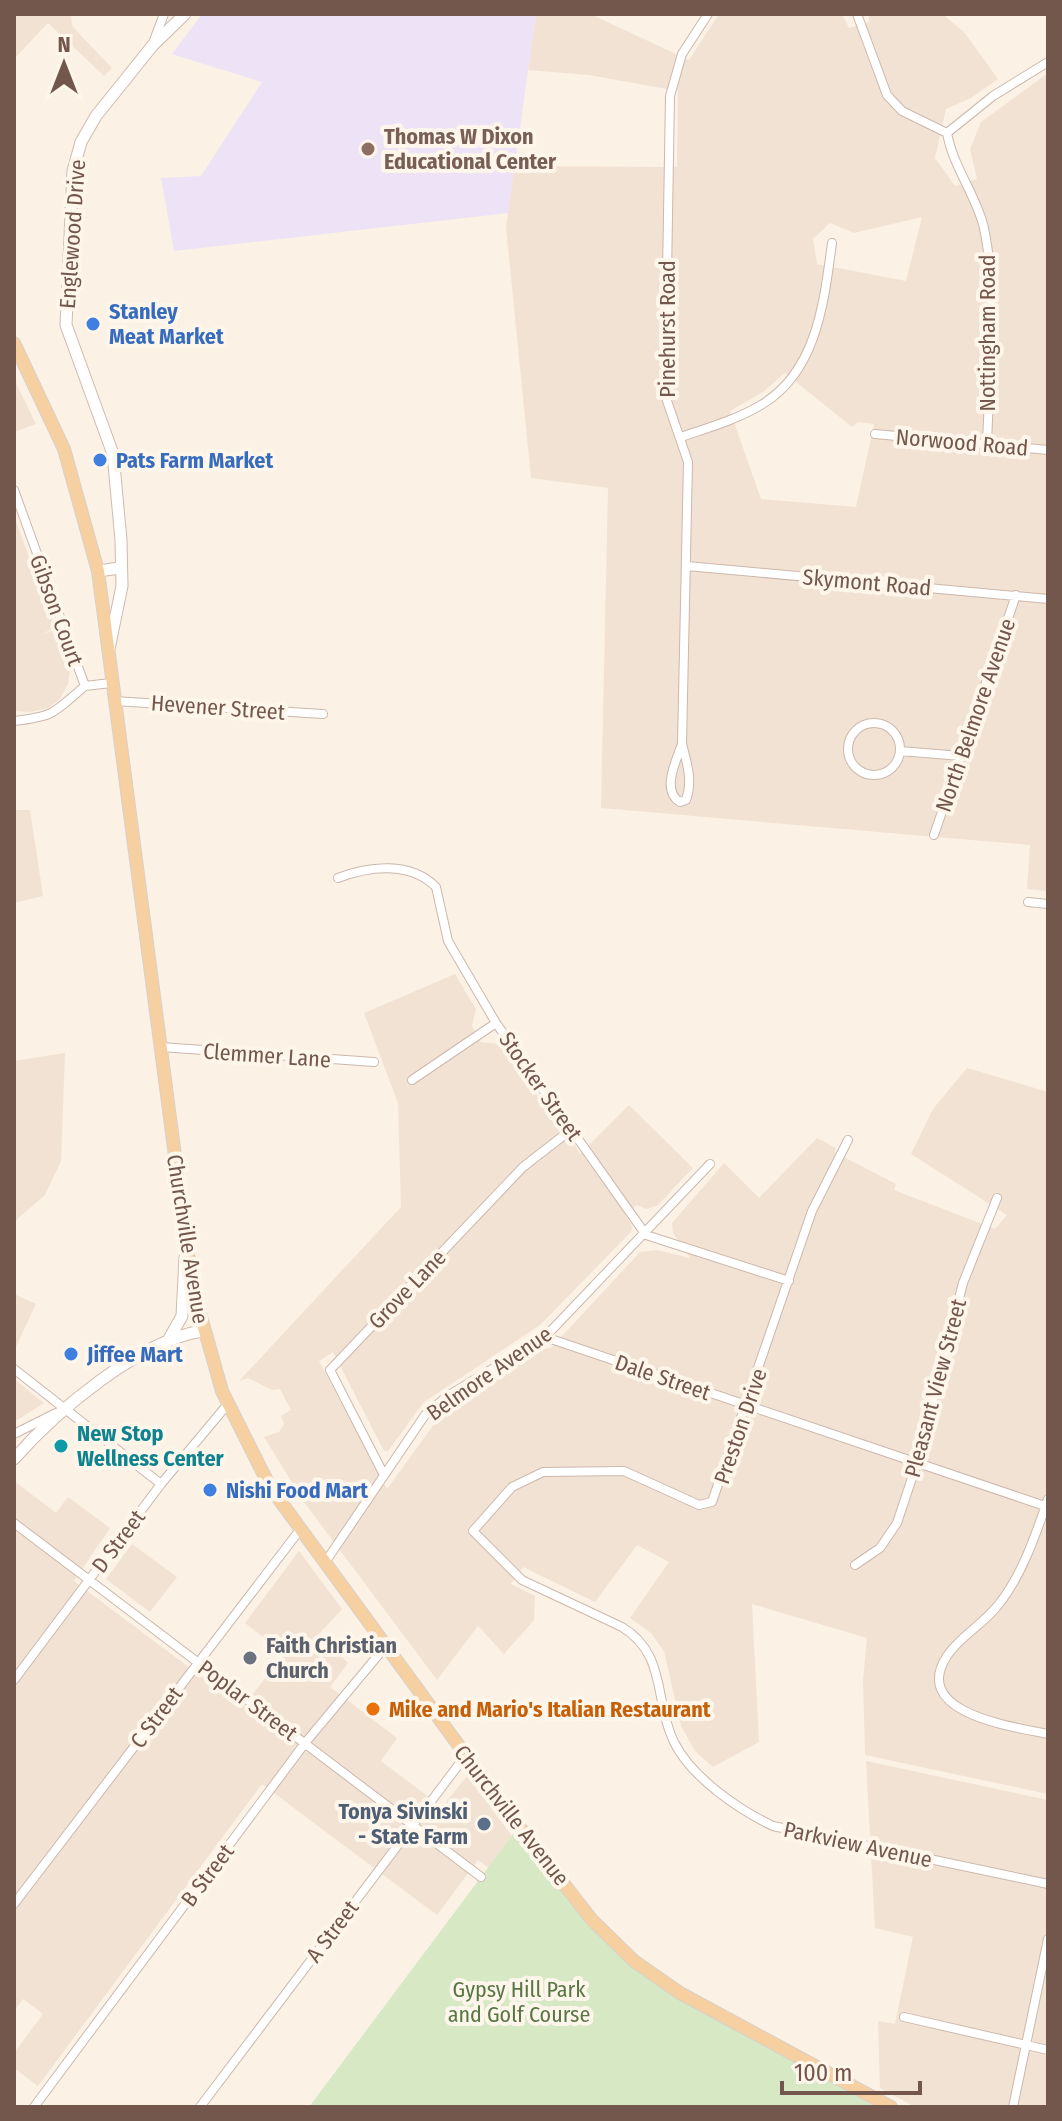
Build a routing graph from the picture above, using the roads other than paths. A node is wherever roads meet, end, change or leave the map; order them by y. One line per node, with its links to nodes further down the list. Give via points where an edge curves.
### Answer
1 (164, 14): 5 (street, Englewood Drive)
2 (185, 14): 5 (street)
3 (708, 14): 11 (street, Pinehurst Road, via 682,54 670,96 665,395)
4 (857, 14): 7 (street, via 887,95 902,111)
5 (153, 45): 16 (street, Englewood Drive, via 87,130 75,158 71,189 66,325 113,454)
6 (1048, 62): 7 (street)
7 (947, 133): 12 (street, Nottingham Road, via 979,211 986,244)
8 (832, 243): 11 (street, via 812,344 792,379 758,407)
9 (14, 343): 17 (main road, Churchville Avenue, via 64,449)
10 (875, 434): 12 (street, Norwood Road)
11 (681, 437): 15 (street, Pinehurst Road, via 688,462)
12 (987, 445): 13 (street, Norwood Road)
13 (1048, 450)
14 (14, 490): 22 (street, Gibson Court)
15 (687, 566): 18 (street, Skymont Road); 26 (street, Pinehurst Road)
16 (120, 568): 17 (street); 20 (street, Englewood Drive, via 120,597)
17 (98, 571): 20 (main road, Churchville Avenue)
18 (1016, 595): 19 (street, Skymont Road); 28 (street, North Belmore Avenue)
19 (1048, 599)
20 (108, 654): 21 (main road, Churchville Avenue)
21 (111, 683): 22 (street); 23 (main road, Churchville Avenue)
22 (85, 686): 25 (street, via 51,715)
23 (113, 701): 24 (street, Hevener Street); 34 (main road, Churchville Avenue)
24 (323, 714)
25 (14, 721)
26 (682, 744): 26 (street, Pinehurst Road, via 672,772 672,791 680,802 689,791)
27 (900, 751): 27 (street, via 894,733 877,723 858,728 848,748 853,765 872,774 889,769); 28 (street)
28 (961, 756): 29 (street, North Belmore Avenue)
29 (934, 835)
30 (338, 878): 33 (street, Stocker Street, via 367,867 412,872 432,883 440,895 448,941)
31 (1028, 902): 32 (street)
32 (1048, 904)
33 (496, 1023): 36 (street); 37 (street, Stocker Street)
34 (161, 1047): 35 (street, Clemmer Lane); 42 (main road, Churchville Avenue)
35 (374, 1062)
36 (412, 1080)
37 (572, 1129): 41 (street, Stocker Street); 54 (street, Grove Lane, via 523,1167 330,1370)
38 (848, 1140): 43 (street, Preston Drive, via 812,1211)
39 (710, 1164): 41 (street, Belmore Avenue)
40 (997, 1198): 53 (street, Pleasant View Street, via 961,1289)
41 (646, 1235): 43 (street); 45 (street, Belmore Avenue)
42 (187, 1245): 44 (main road, Churchville Avenue); 46 (street, via 182,1316)
43 (789, 1281): 49 (street, Preston Drive)
44 (202, 1331): 46 (street); 48 (main road, Churchville Avenue)
45 (545, 1337): 49 (street, Dale Street); 54 (street, Belmore Avenue, via 438,1403)
46 (168, 1340): 50 (street)
47 (14, 1369): 50 (street)
48 (227, 1405): 55 (street, D Street); 58 (main road, Churchville Avenue, via 256,1464)
49 (747, 1406): 53 (street, Dale Street); 59 (street, Preston Drive, via 717,1494 707,1505 624,1471 543,1472 512,1487)
50 (64, 1410): 51 (street); 52 (street); 55 (street)
51 (14, 1434)
52 (14, 1459)
53 (917, 1463): 56 (street, Dale Street); 61 (street, Pleasant View Street, via 890,1534 876,1552)
54 (384, 1475): 60 (street, Belmore Avenue)
55 (161, 1484): 62 (street, D Street)
56 (1047, 1504): 66 (street, via 1009,1589 989,1617 949,1653 941,1676 950,1700 967,1715)
57 (14, 1523): 62 (street, Poplar Street)
58 (299, 1531): 60 (main road, Churchville Avenue); 64 (street, C Street)
59 (473, 1531): 71 (street, Parkview Avenue, via 522,1580 637,1638 655,1664 669,1729 683,1756 763,1821)
60 (324, 1565): 63 (main road, Churchville Avenue)
61 (855, 1565)
62 (88, 1581): 64 (street, Poplar Street); 65 (street, D Street)
63 (385, 1647): 67 (street, B Street); 68 (main road, Churchville Avenue)
64 (197, 1662): 67 (street, Poplar Street); 72 (street, C Street)
65 (14, 1680)
66 (1048, 1734)
67 (305, 1743): 69 (street, Poplar Street); 77 (street, B Street)
68 (466, 1755): 69 (street, A Street); 79 (main road, Churchville Avenue, via 585,1911 634,1961 700,2005)
69 (412, 1825): 70 (street, Poplar Street); 78 (street, A Street)
70 (481, 1877)
71 (1048, 1884)
72 (14, 1904)
73 (1048, 1939): 75 (street)
74 (904, 2017): 75 (street)
75 (1025, 2044): 76 (street); 80 (street)
76 (1048, 2050)
77 (37, 2106)
78 (200, 2107)
79 (891, 2107)
80 (1013, 2107)

